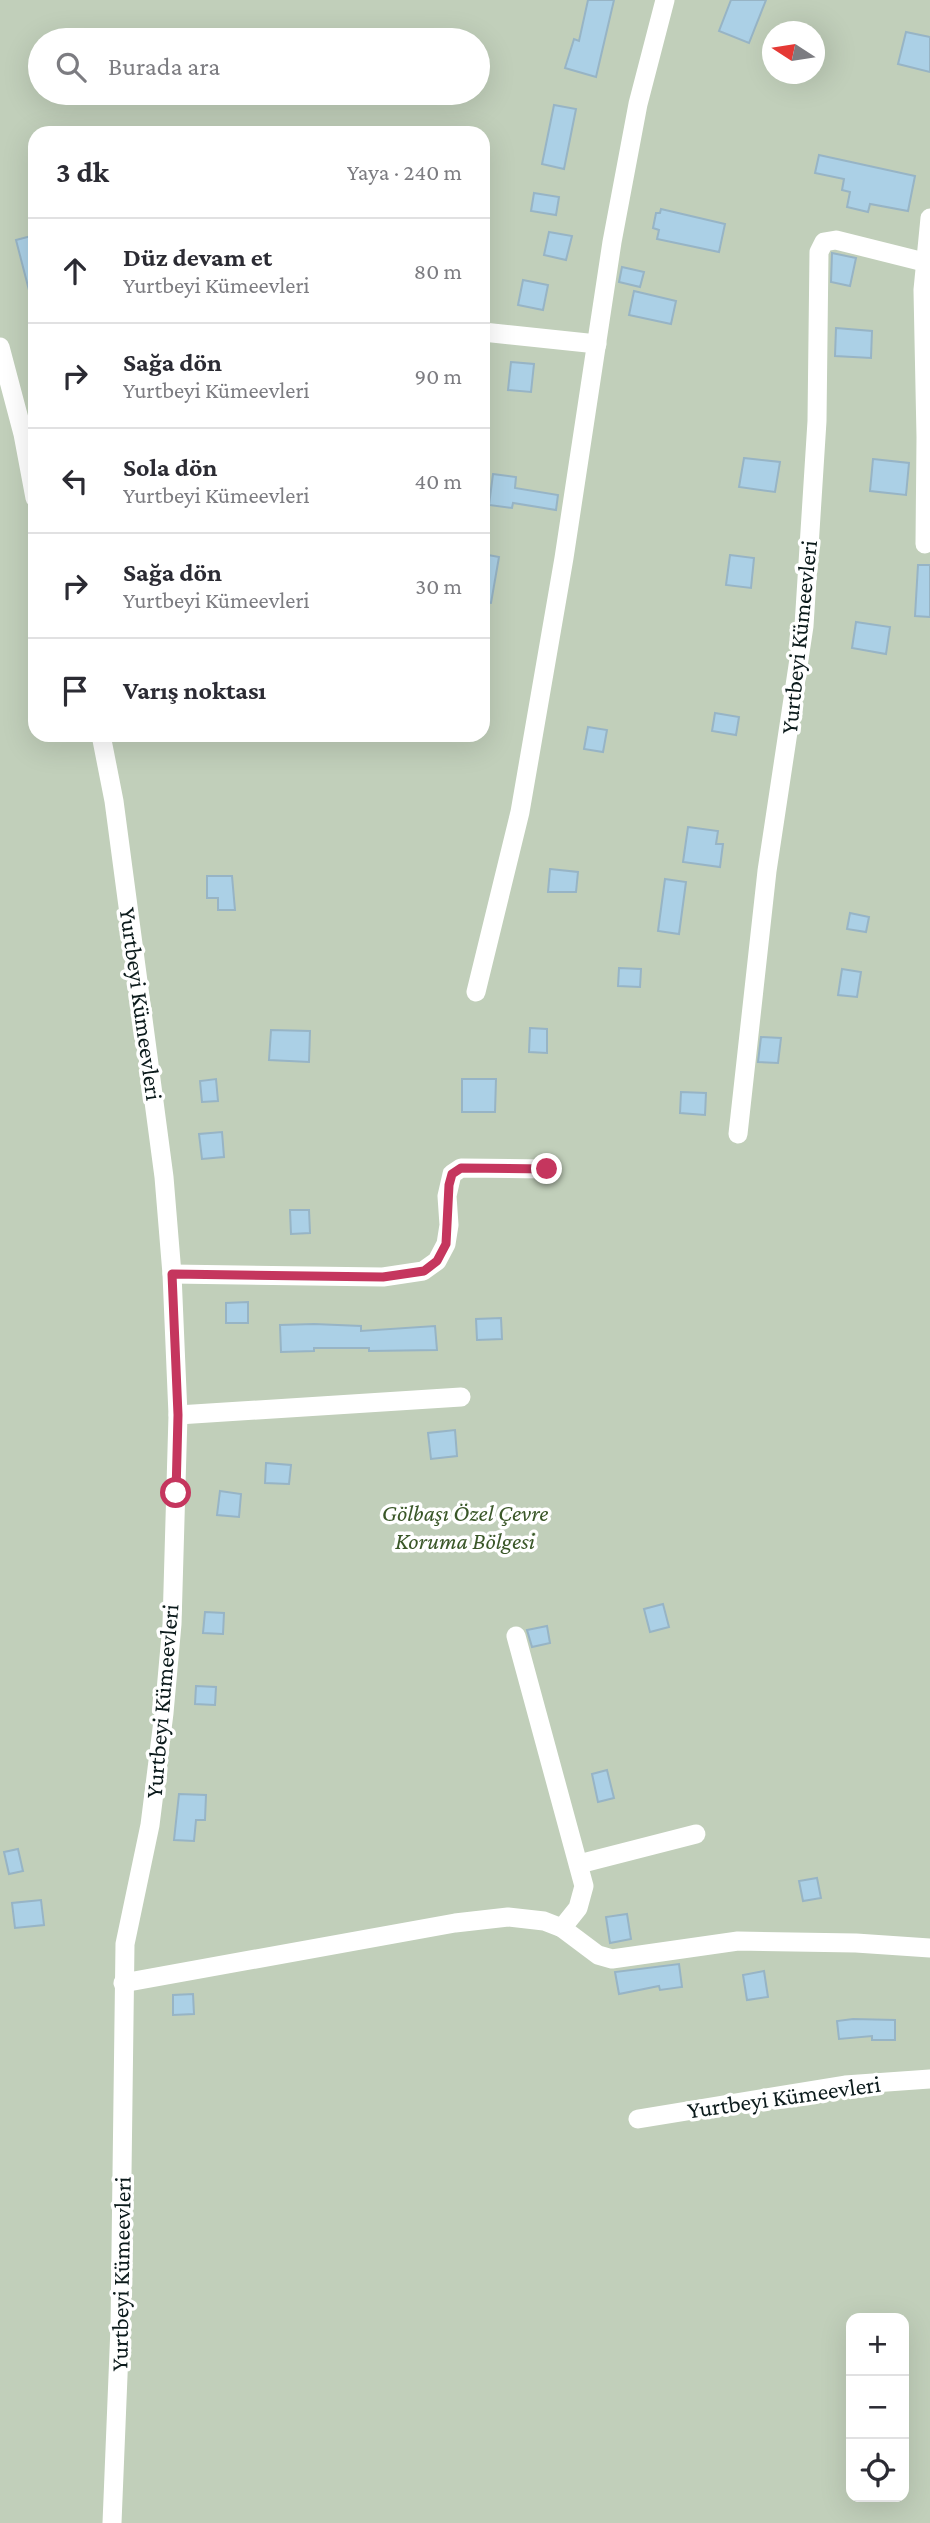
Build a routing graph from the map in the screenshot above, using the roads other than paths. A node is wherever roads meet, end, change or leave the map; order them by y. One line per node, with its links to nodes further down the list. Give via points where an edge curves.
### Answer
1 (665, 0): 5 (street, via 638,104)
2 (930, 218): 3 (street)
3 (924, 262): 8 (street); 11 (street, Yurtbeyi Kümeevleri, via 836,240 824,242 819,252 817,421 804,626 768,872)
4 (490, 333): 5 (street)
5 (597, 344): 10 (street, via 520,812)
6 (0, 347): 7 (street)
7 (28, 461)
8 (925, 544)
9 (102, 742): 13 (street, Yurtbeyi Kümeevleri, via 164,1177)
10 (476, 992)
11 (738, 1134)
12 (547, 1169): 13 (street, via 461,1168 452,1174 446,1244 437,1261 424,1271 383,1277)
13 (172, 1274): 15 (street, Yurtbeyi Kümeevleri)
14 (461, 1397): 15 (street)
15 (178, 1415): 21 (street, Yurtbeyi Kümeevleri, via 172,1625 164,1713 149,1825 127,1924)
16 (516, 1636): 18 (street)
17 (696, 1834): 18 (street)
18 (579, 1864): 19 (street, via 583,1896)
19 (562, 1928): 20 (street, via 584,1946 612,1959 738,1941); 21 (street, via 508,1917)
20 (930, 1948)
21 (123, 1983): 24 (street, Yurtbeyi Kümeevleri, via 120,2328)
22 (930, 2079): 23 (street, Yurtbeyi Kümeevleri, via 845,2085)
23 (638, 2119)
24 (112, 2523)

